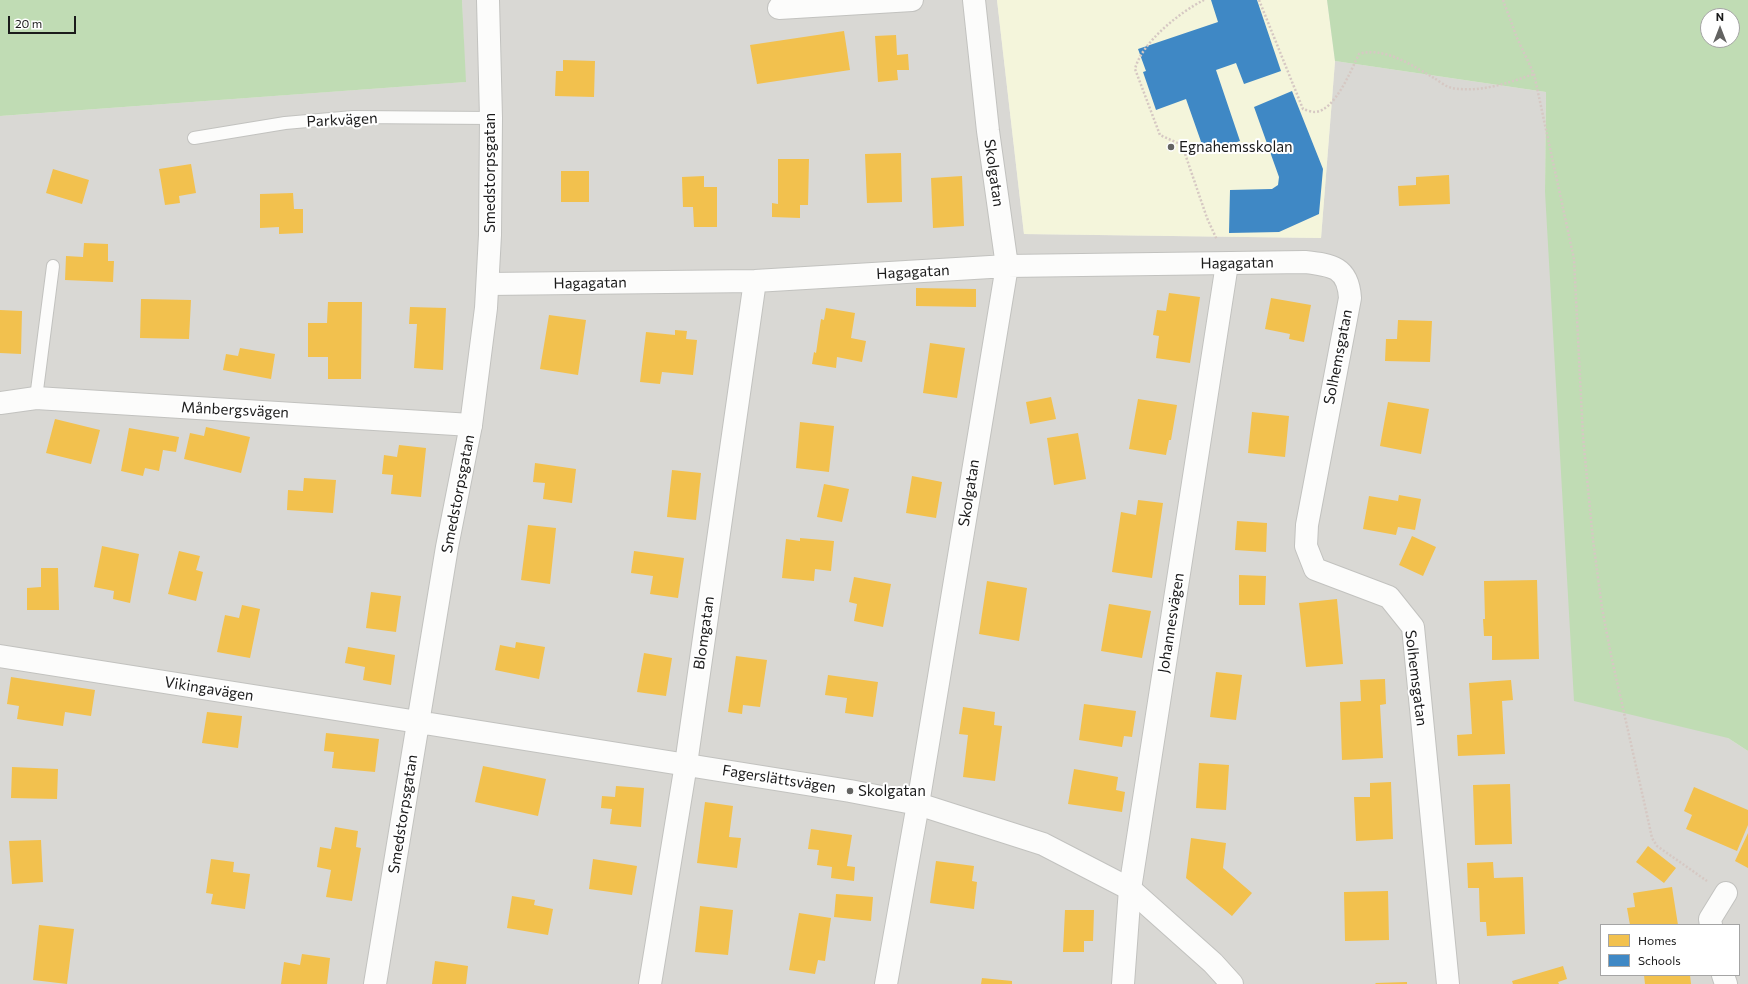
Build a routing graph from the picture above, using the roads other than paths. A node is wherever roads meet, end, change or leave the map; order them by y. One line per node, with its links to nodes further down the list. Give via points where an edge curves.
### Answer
1 (488, 0): 5 (street, Smedstorpsgatan)
2 (912, 0): 4 (street)
3 (974, 0): 9 (street, Skolgatan)
4 (779, 8)
5 (491, 118): 6 (lane, Parkvägen, via 353,117 285,123); 12 (street, Smedstorpsgatan)
6 (194, 138)
7 (1227, 264): 9 (street, Hagagatan); 10 (street, Hagagatan, via 1305,262); 20 (street, Johannesvägen)
8 (53, 266): 13 (lane)
9 (1006, 266): 11 (street, Hagagatan); 19 (street, Skolgatan)
10 (1338, 269): 28 (street, Solhemsgatan, via 1346,279 1350,298 1307,525 1306,546 1315,569 1389,597 1412,627)
11 (755, 282): 12 (street, Hagagatan); 18 (street, Blomgatan)
12 (488, 284): 15 (street, Smedstorpsgatan)
13 (36, 398): 14 (street, Månbergsvägen); 15 (street, Månbergsvägen)
14 (0, 403)
15 (471, 425): 17 (street, Smedstorpsgatan, via 447,547)
16 (0, 656): 17 (street, Vikingavägen)
17 (418, 722): 18 (street, Fagerslättsvägen); 23 (street, Smedstorpsgatan)
18 (686, 764): 19 (street, Fagerslättsvägen); 24 (street, Blomgatan)
19 (918, 804): 20 (street, Fagerslättsvägen, via 1043,844); 25 (street, Skolgatan)
20 (1130, 889): 26 (street, Johannesvägen); 27 (street, Fagerslättsvägen, via 1213,963)
21 (1726, 893): 22 (street, via 1710,919)
22 (1711, 924)
23 (375, 984)
24 (650, 984)
25 (886, 984)
26 (1123, 984)
27 (1232, 984)
28 (1448, 984)

